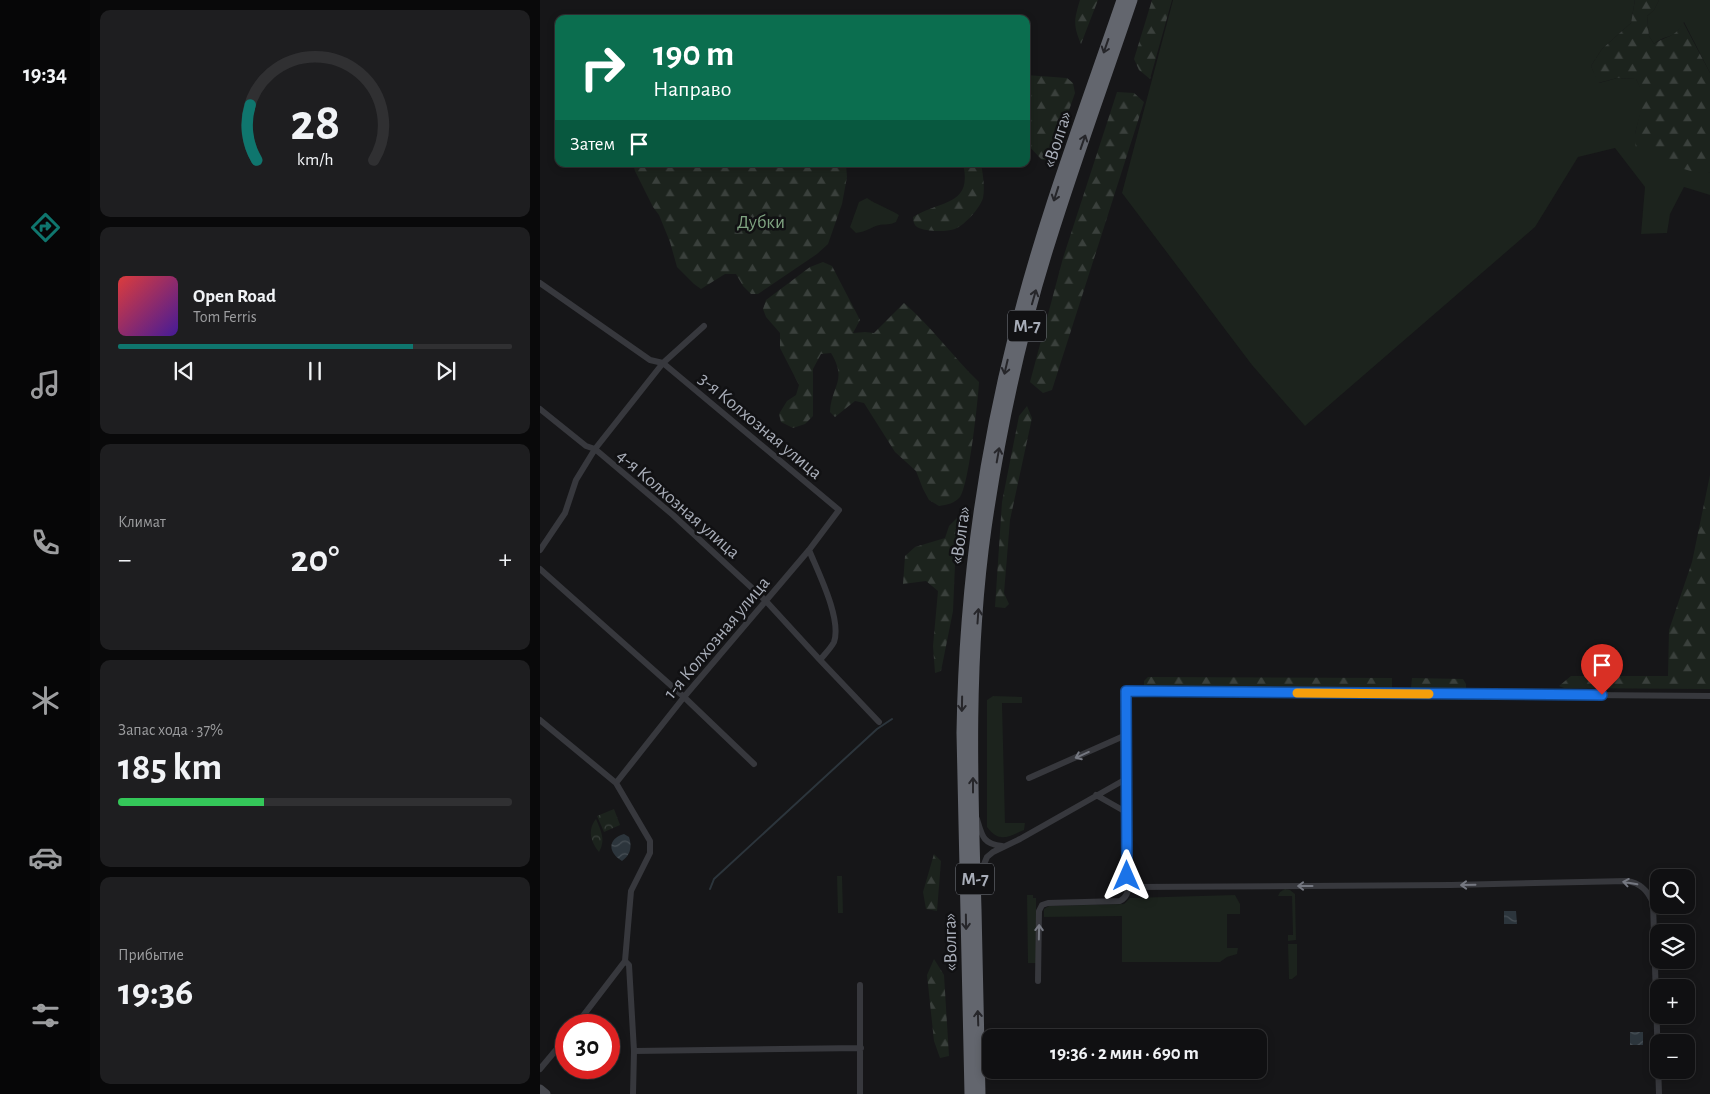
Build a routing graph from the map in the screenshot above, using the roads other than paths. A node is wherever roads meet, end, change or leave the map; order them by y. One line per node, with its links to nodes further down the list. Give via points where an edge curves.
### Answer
1 (1122, 0): 41 (highway, «Волга» / М-7, one-way to 41, via 1022,303 1000,396 978,517 968,608 962,714)
2 (1132, 0): 24 (highway, «Волга» / М-7, one-way to 2, via 974,665 986,530 1007,408 1050,240)
3 (540, 283): 5 (street, 3-я Колхозная улица, via 650,360)
4 (704, 326): 5 (street)
5 (663, 362): 7 (street); 8 (street, 3-я Колхозная улица)
6 (540, 409): 7 (street, 4-я Колхозная улица, via 586,446)
7 (595, 449): 9 (street, via 576,480 565,513); 12 (street, 4-я Колхозная улица)
8 (839, 510): 10 (street, 1-я Колхозная улица)
9 (540, 550)
10 (809, 550): 12 (street, 1-я Колхозная улица); 13 (street, via 836,627 834,642)
11 (540, 569): 15 (street)
12 (766, 600): 13 (street, 4-я Колхозная улица); 15 (street, 1-я Колхозная улица)
13 (820, 660): 17 (street, 4-я Колхозная улица)
14 (1710, 696): 18 (street, via 1126,691)
15 (684, 698): 19 (street); 22 (street, 1-я Колхозная улица)
16 (540, 720): 22 (street)
17 (879, 722)
18 (1126, 735): 20 (street, one-way to 20); 21 (street)
19 (754, 764)
20 (1028, 778)
21 (1126, 779): 23 (street); 25 (street)
22 (616, 783): 29 (street, via 651,847 631,891)
23 (1096, 795): 25 (street); 26 (street)
24 (973, 806): 26 (street, via 982,836 988,843); 28 (highway, «Волга» / М-7)
25 (1126, 812): 27 (street)
26 (1002, 846): 28 (street, via 987,857 982,869)
27 (1129, 884): 30 (street, one-way to 27, via 1039,911 1042,906 1048,903 1120,901 1128,893); 43 (street, one-way to 27, via 1653,904 1648,893 1637,884 1626,881 1155,887)
28 (976, 909): 42 (highway, «Волга» / М-7, one-way to 28)
29 (625, 960): 32 (street); 35 (street, via 629,965)
30 (1038, 981)
31 (860, 986): 33 (street)
32 (584, 1014)
33 (860, 1048): 35 (street); 40 (street)
34 (555, 1051): 36 (street)
35 (634, 1051): 39 (street)
36 (540, 1069)
37 (540, 1089): 38 (street)
38 (546, 1094)
39 (633, 1094)
40 (860, 1094)
41 (970, 1094)
42 (980, 1094)
43 (1658, 1094)

